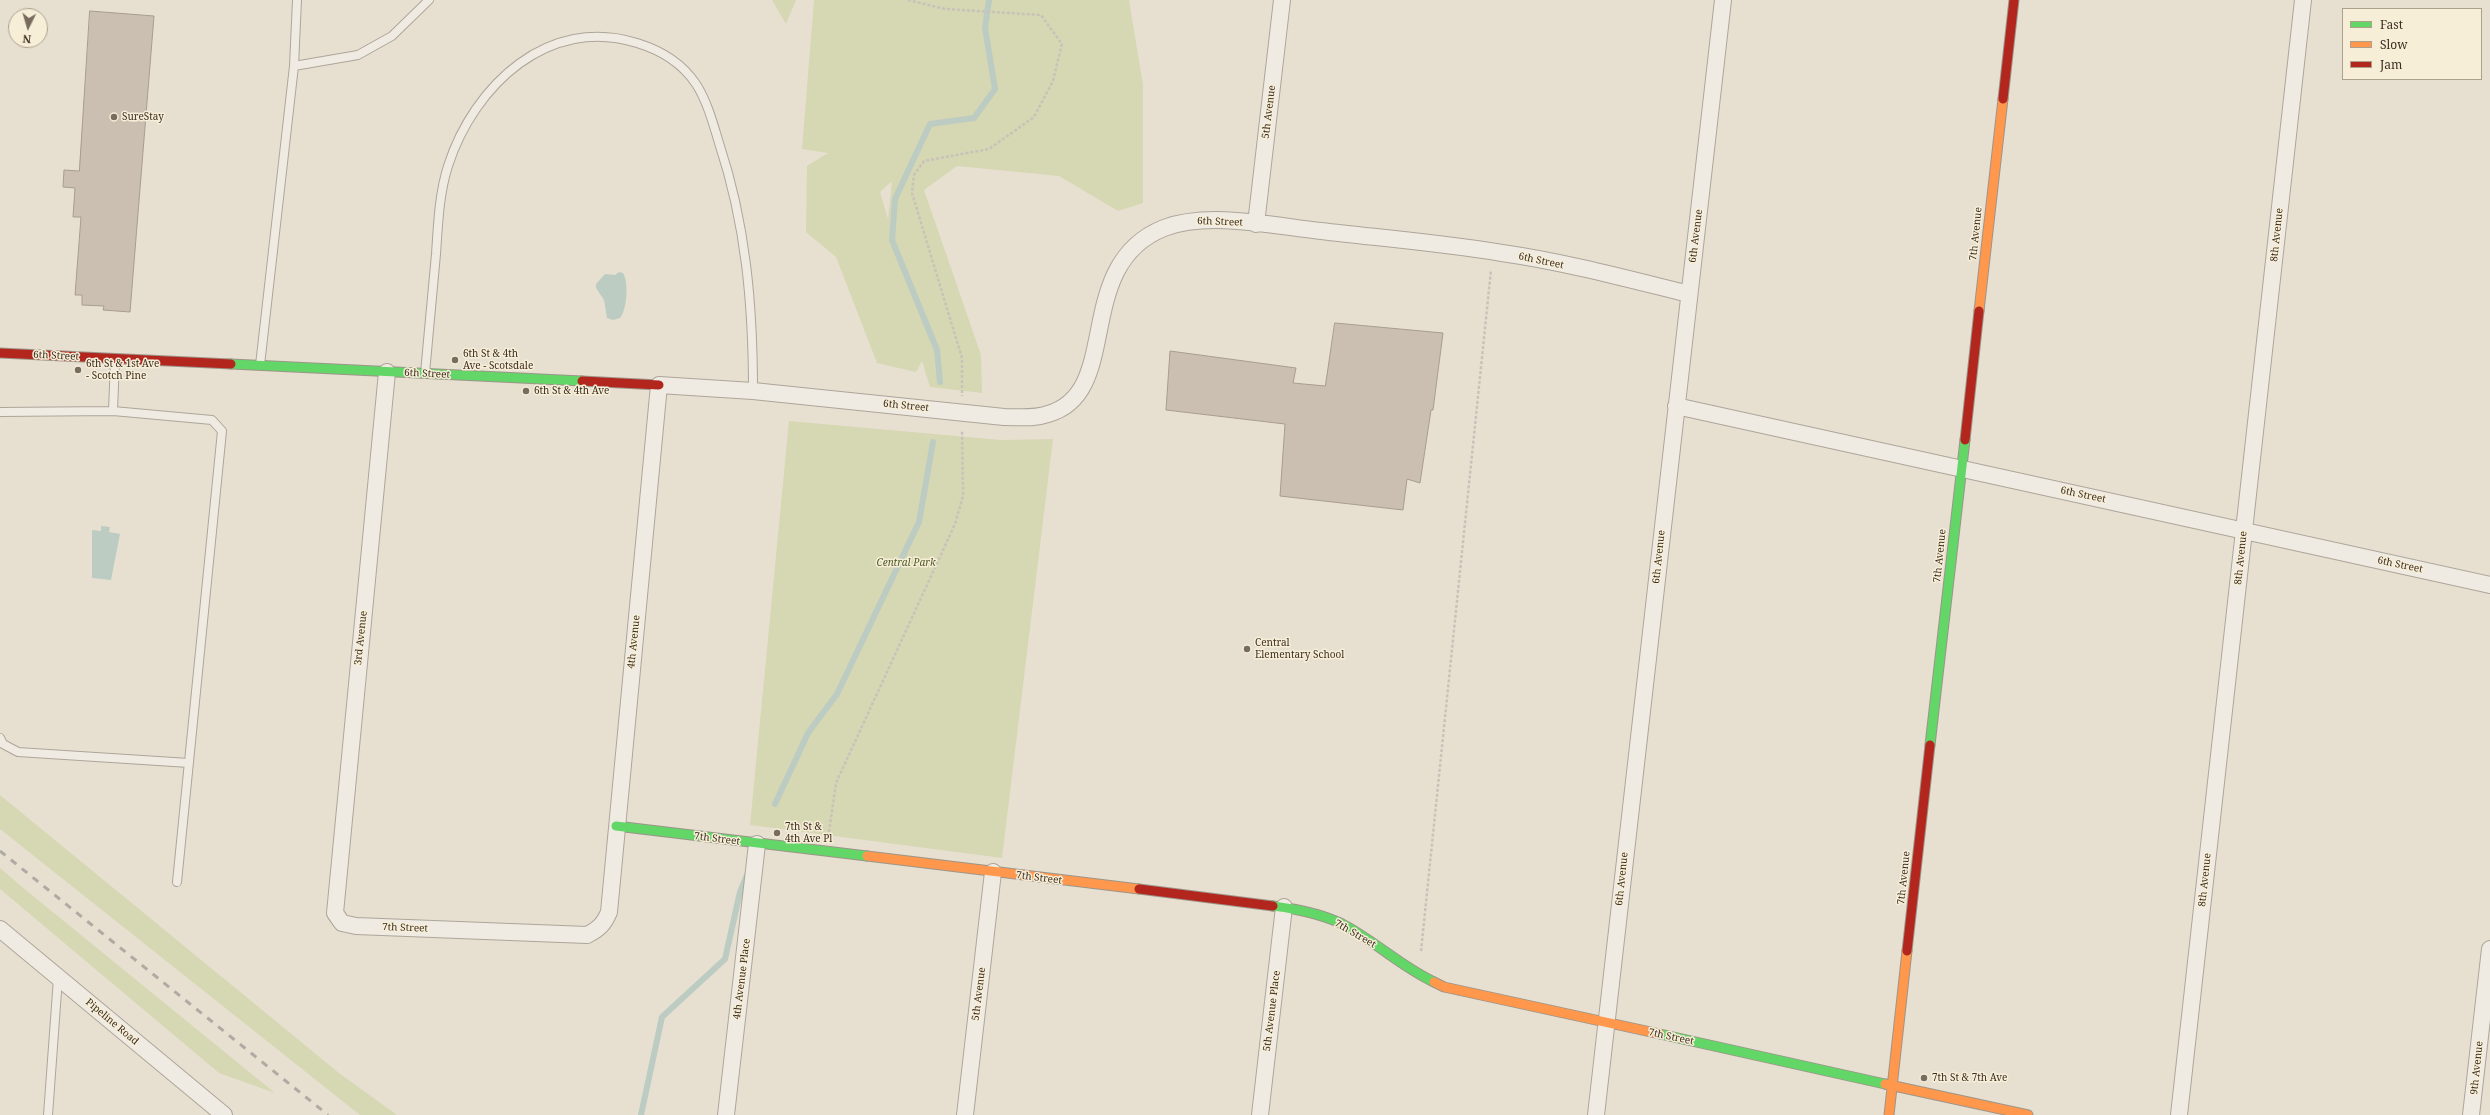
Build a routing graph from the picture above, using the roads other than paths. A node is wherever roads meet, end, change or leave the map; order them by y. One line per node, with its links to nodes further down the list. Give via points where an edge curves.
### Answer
1 (297, 0): 7 (lane)
2 (429, 0): 7 (lane, via 392,36 358,55)
3 (1282, 0): 8 (street, 5th Avenue)
4 (1723, 0): 9 (street, 6th Avenue)
5 (2014, 0): 21 (street, 7th Avenue)
6 (2303, 0): 22 (street, 8th Avenue)
7 (294, 66): 13 (lane)
8 (1256, 224): 9 (street, 6th Street, via 1493,252); 17 (street, 6th Street, via 1210,220 1186,222 1162,229 1129,253 1115,272 1106,291 1088,380 1078,395 1063,408 1049,414 1030,418 1004,416)
9 (1689, 294): 18 (street, 6th Avenue)
10 (0, 353): 11 (street, 6th Street); 12 (lane)
11 (116, 360): 13 (street, 6th Street); 19 (lane)
12 (0, 365)
13 (260, 366): 14 (street, 6th Street)
14 (387, 372): 15 (street, 6th Street); 31 (street, 3rd Avenue)
15 (425, 374): 16 (street, 6th Street); 17 (lane, via 440,204 448,165 466,124 495,85 522,61 548,45 569,39 606,37 658,49 679,65 695,83 709,111 729,171 743,234 753,334)
16 (659, 385): 17 (street, 6th Street); 26 (street, 4th Avenue)
17 (753, 391)
18 (1676, 406): 21 (street, 6th Street); 36 (street, 6th Avenue)
19 (113, 411): 20 (lane); 25 (lane, via 212,420 222,431)
20 (0, 412)
21 (1961, 468): 22 (street, 6th Street); 37 (street, 7th Avenue)
22 (2244, 531): 23 (street, 6th Street); 46 (street, 8th Avenue)
23 (2490, 585)
24 (0, 738): 25 (lane, via 3,744 18,752)
25 (189, 763): 29 (lane)
26 (616, 826): 27 (street, 7th Street); 30 (street, 4th Avenue)
27 (757, 844): 28 (street, 7th Street); 40 (street, 4th Avenue Place)
28 (993, 872): 32 (street, 7th Street); 41 (street, 5th Avenue)
29 (177, 882)
30 (610, 898): 31 (street, 7th Street, via 605,922 598,930 587,935 356,926 342,923 337,919)
31 (335, 904)
32 (1284, 907): 36 (street, 7th Street, via 1316,914 1346,926 1419,975 1444,987); 42 (street, 5th Avenue Place)
33 (0, 929): 35 (street, Pipeline Road)
34 (2490, 949): 47 (street, 9th Avenue)
35 (58, 978): 38 (lane); 39 (street, Pipeline Road)
36 (1606, 1023): 37 (street, 7th Street); 43 (street, 6th Avenue)
37 (1892, 1086): 44 (street, 7th Avenue); 45 (street, 7th Street)
38 (48, 1115)
39 (224, 1115)
40 (726, 1115)
41 (965, 1115)
42 (1260, 1115)
43 (1596, 1115)
44 (1889, 1115)
45 (2028, 1115)
46 (2179, 1115)
47 (2471, 1115)

